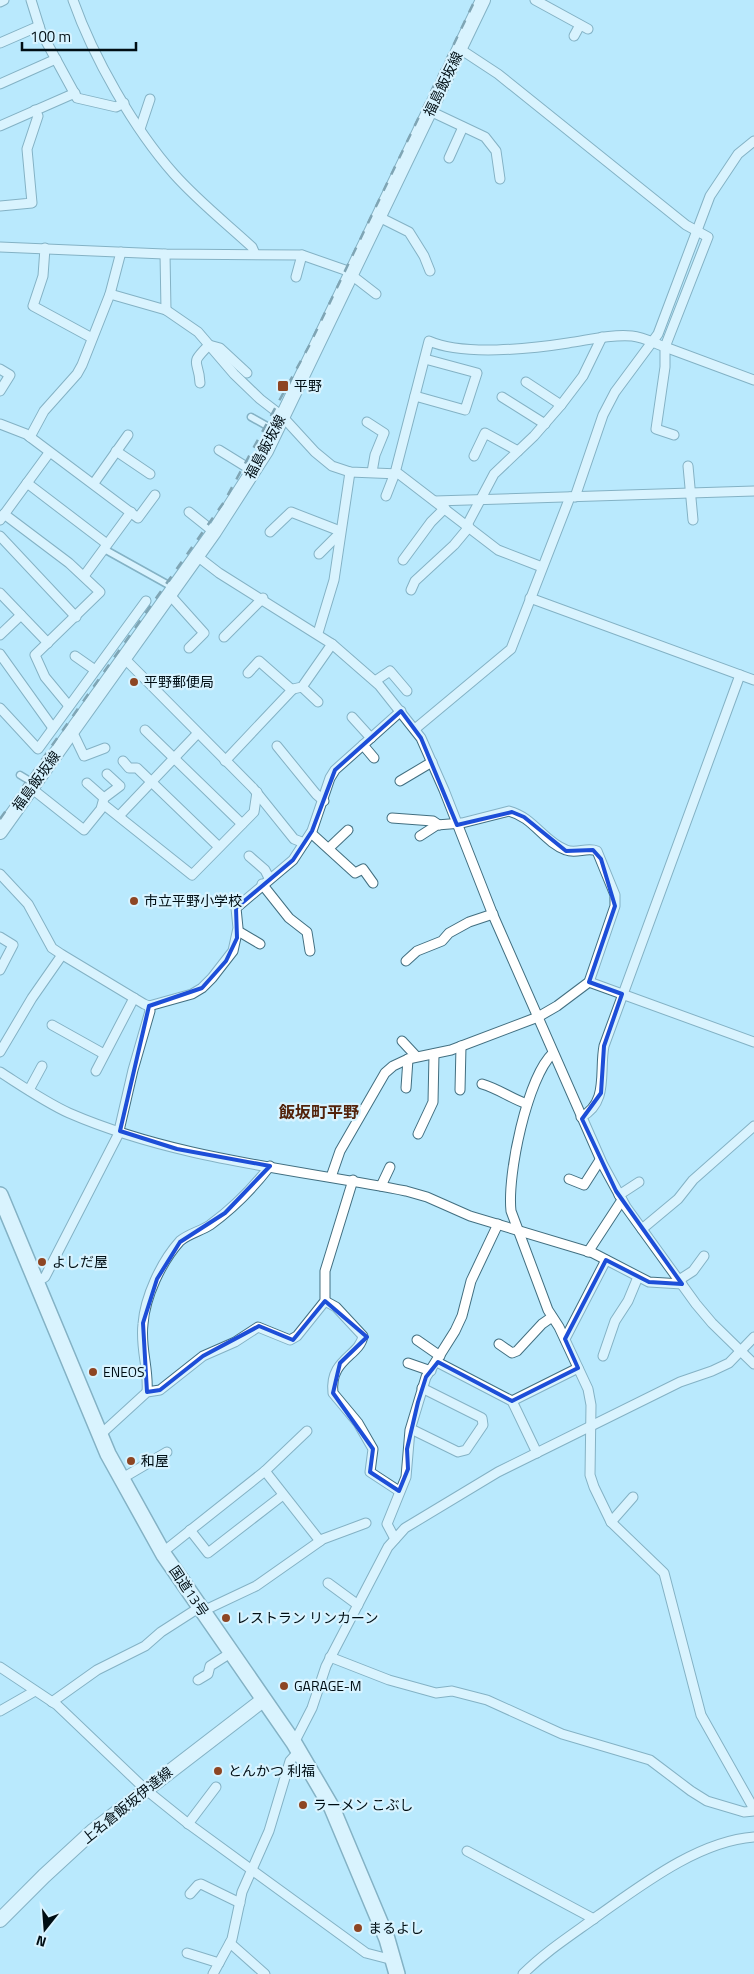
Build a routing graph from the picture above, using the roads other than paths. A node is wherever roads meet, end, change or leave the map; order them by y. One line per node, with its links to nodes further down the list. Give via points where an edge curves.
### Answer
1 (4, 0): 6 (street)
2 (31, 0): 7 (street)
3 (73, 0): 15 (street, via 90,43)
4 (483, 0): 10 (main road, 福島飯坂線)
5 (535, 0): 8 (street, via 584,27)
6 (0, 2)
7 (39, 26): 9 (street); 11 (street)
8 (574, 36)
9 (0, 43)
10 (460, 49): 17 (main road, 福島飯坂線); 26 (street, via 498,74 686,225)
11 (56, 59): 12 (street); 13 (street)
12 (0, 84)
13 (74, 93): 15 (street, via 77,98 116,107); 16 (street)
14 (150, 99): 20 (street)
15 (124, 103): 20 (street)
16 (35, 110): 18 (street); 24 (street, via 38,116 27,149 32,202)
17 (430, 111): 19 (street); 25 (main road, 福島飯坂線)
18 (0, 126)
19 (463, 127): 22 (street); 23 (street, via 485,137 496,151)
20 (140, 129): 31 (street, via 177,178 252,247)
21 (754, 141): 26 (street, via 738,154 717,185)
22 (449, 158)
23 (500, 179)
24 (0, 206)
25 (379, 217): 33 (street, via 410,232); 34 (main road, 福島飯坂線)
26 (697, 230): 41 (street, via 658,334); 43 (street, via 708,237)
27 (0, 247): 28 (street)
28 (45, 248): 29 (street); 40 (street, via 44,276 33,306)
29 (121, 252): 30 (street); 36 (street)
30 (165, 254): 31 (street); 38 (street)
31 (255, 254): 32 (street)
32 (302, 255): 34 (street); 35 (street)
33 (430, 272)
34 (352, 274): 37 (street); 54 (main road, 福島飯坂線)
35 (296, 277)
36 (110, 294): 38 (street); 40 (street)
37 (376, 294)
38 (166, 310): 42 (street, via 198,332)
39 (602, 337): 41 (street, via 635,336); 44 (street, via 555,345 474,350 454,349 429,341); 53 (street, via 583,376)
40 (92, 338): 62 (street, via 77,374 50,403)
41 (651, 342): 43 (street); 80 (street, via 615,392 603,415)
42 (209, 345): 46 (street, via 220,348); 49 (street, via 196,358); 54 (street, via 260,399)
43 (665, 347): 47 (street); 61 (street, via 656,430)
44 (424, 359): 51 (street); 51 (street, via 477,373 465,410)
45 (0, 369): 50 (street, via 10,375)
46 (247, 373)
47 (754, 380)
48 (526, 382): 53 (street)
49 (200, 383)
50 (0, 391)
51 (415, 396): 72 (street)
52 (502, 397): 58 (street)
53 (561, 404): 58 (street)
54 (282, 416): 59 (main road, 福島飯坂線); 70 (street, via 332,466)
55 (251, 417): 59 (street)
56 (367, 422): 71 (street, via 384,433)
57 (0, 424): 62 (street)
58 (544, 424): 65 (street)
59 (276, 430): 69 (main road, 福島飯坂線)
60 (128, 435): 64 (street)
61 (674, 435)
62 (30, 437): 66 (street)
63 (219, 450): 69 (street)
64 (116, 451): 73 (street); 74 (street)
65 (518, 451): 67 (street, via 485,434); 81 (street, via 494,474)
66 (49, 453): 74 (street); 75 (street)
67 (474, 456)
68 (688, 466): 77 (street)
69 (253, 471): 89 (main road, 福島飯坂線)
70 (350, 472): 71 (street); 91 (street)
71 (372, 472): 72 (street)
72 (395, 473): 79 (street); 82 (street)
73 (150, 474)
74 (94, 483): 84 (street)
75 (27, 484): 86 (street); 93 (street)
76 (754, 491): 77 (street)
77 (692, 493): 80 (street); 87 (street)
78 (155, 495): 84 (street, via 138,518)
79 (386, 496)
80 (572, 497): 81 (street); 97 (street)
81 (480, 499): 82 (street); 88 (street)
82 (435, 501): 83 (street)
83 (445, 508): 88 (street); 96 (street)
84 (131, 512): 93 (street)
85 (189, 512): 89 (street)
86 (2, 517): 98 (street)
87 (693, 520)
88 (468, 526): 97 (street, via 498,550); 99 (street, via 454,545 415,581)
89 (214, 532): 95 (main road, 福島飯坂線)
90 (270, 532): 91 (street, via 291,512)
91 (340, 532): 94 (street); 108 (street, via 334,580)
92 (0, 536): 106 (street)
93 (105, 546): 98 (street); 100 (street)
94 (319, 554)
95 (197, 556): 100 (main road, 福島飯坂線); 102 (street, via 219,573)
96 (403, 560)
97 (542, 567): 103 (street)
98 (84, 576): 106 (street, via 100,592)
99 (411, 590)
100 (171, 591): 113 (street, via 204,633); 116 (main road, 福島飯坂線)
101 (0, 593): 105 (street)
102 (263, 598): 108 (street); 110 (street)
103 (530, 598): 119 (street); 133 (street, via 511,649)
104 (146, 601): 117 (street)
105 (21, 615): 107 (street); 111 (street)
106 (76, 617): 111 (street)
107 (4, 626): 109 (street)
108 (318, 634): 112 (street)
109 (0, 636)
110 (224, 637)
111 (48, 643): 126 (street, via 35,655 45,677)
112 (332, 644): 121 (street); 122 (street)
113 (188, 648)
114 (0, 654): 132 (street)
115 (75, 656): 117 (street)
116 (124, 658): 135 (main road, 福島飯坂線); 136 (street)
117 (95, 670): 126 (street)
118 (248, 673): 123 (street, via 260,661)
119 (740, 675): 120 (street); 180 (street)
120 (754, 680)
121 (375, 681): 124 (street, via 390,670); 128 (street)
122 (302, 687): 123 (street); 125 (street)
123 (292, 690): 144 (street)
124 (407, 691)
125 (318, 702)
126 (69, 706): 132 (street)
127 (0, 708): 129 (street)
128 (401, 711): 133 (street); 137 (street)
129 (7, 716): 131 (street); 132 (street, via 38,749)
130 (352, 717): 137 (street)
131 (0, 723)
132 (53, 728)
133 (415, 729): 145 (street)
134 (145, 730): 142 (street)
135 (72, 731): 140 (street, via 84,756); 151 (main road, 福島飯坂線)
136 (197, 734): 142 (street); 144 (street)
137 (371, 738): 138 (street)
138 (363, 745): 141 (street); 154 (street, via 332,774)
139 (277, 746): 154 (street)
140 (105, 748)
141 (374, 758)
142 (174, 759): 150 (street); 157 (street)
143 (123, 761): 150 (street, via 129,768 137,768)
144 (225, 761): 152 (street)
145 (432, 762): 148 (street); 158 (street)
146 (107, 774): 153 (street, via 120,786)
147 (20, 776): 151 (street)
148 (400, 781)
149 (87, 783): 153 (street)
150 (152, 783): 155 (street); 165 (street)
151 (33, 786): 153 (street, via 84,830); 161 (main road, 福島飯坂線)
152 (257, 792): 157 (street, via 254,812); 164 (street, via 294,839)
153 (104, 801): 155 (street)
154 (324, 801): 162 (street)
155 (120, 816): 165 (street, via 192,874)
156 (392, 818): 159 (street, via 433,821)
157 (242, 824): 165 (street)
158 (457, 824): 159 (street); 171 (street); 179 (street, via 508,811 524,817 565,850 597,851 615,895 615,906)
159 (439, 825): 163 (street)
160 (348, 830): 166 (street)
161 (0, 832)
162 (311, 833): 164 (street); 166 (street)
163 (420, 836)
164 (304, 844): 169 (street, via 293,860)
165 (219, 847)
166 (329, 848): 170 (street, via 355,873 363,869)
167 (249, 856): 169 (street, via 265,870)
168 (0, 874): 176 (street, via 28,904 52,948)
169 (266, 881): 172 (street, via 236,908); 175 (street, via 289,918 307,932)
170 (373, 884)
171 (493, 914): 177 (street, via 469,922 449,933 442,941 417,951); 183 (street)
172 (238, 931): 174 (street); 182 (street, via 233,951 202,988)
173 (0, 937): 178 (street, via 13,945)
174 (260, 944)
175 (310, 951)
176 (62, 955): 181 (street); 188 (street)
177 (406, 961)
178 (0, 970)
179 (589, 982): 180 (street); 183 (street)
180 (622, 994): 186 (street); 201 (street, via 604,1046 601,1093 598,1101)
181 (134, 998): 182 (street); 190 (street)
182 (149, 1006): 203 (street)
183 (538, 1018): 187 (street); 189 (street)
184 (52, 1025): 190 (street)
185 (402, 1041): 192 (street)
186 (754, 1042)
187 (460, 1046): 191 (street); 199 (street)
188 (0, 1052)
189 (553, 1053): 200 (street); 201 (street)
190 (104, 1054): 194 (street)
191 (434, 1054): 192 (street); 204 (street, via 432,1102)
192 (412, 1057): 197 (street); 208 (street, via 393,1066 381,1079 340,1151)
193 (42, 1066): 198 (street)
194 (96, 1071)
195 (0, 1072): 198 (street)
196 (482, 1084): 200 (street)
197 (406, 1088)
198 (29, 1090): 203 (street, via 67,1112)
199 (460, 1090)
200 (527, 1104): 216 (street, via 509,1195)
201 (581, 1117): 205 (street)
202 (754, 1126): 217 (street)
203 (120, 1131): 206 (street, via 177,1149); 222 (street, via 45,1277)
204 (418, 1134)
205 (600, 1160): 209 (street, via 584,1185); 214 (street)
206 (270, 1166): 208 (street); 238 (street, via 257,1183 210,1225 180,1242 156,1279 143,1323)
207 (390, 1167): 212 (street)
208 (331, 1176): 210 (street)
209 (569, 1179)
210 (353, 1180): 212 (street); 224 (street, via 325,1271)
211 (639, 1182): 214 (street)
212 (381, 1186): 215 (street, via 426,1197)
213 (0, 1195): 222 (highway, 国道13号)
214 (620, 1198): 217 (street); 218 (street)
215 (498, 1224): 216 (street); 232 (street, via 471,1281 462,1316)
216 (516, 1229): 218 (street); 225 (street)
217 (642, 1229): 223 (street)
218 (588, 1252): 220 (street)
219 (704, 1256): 223 (street)
220 (606, 1260): 221 (street); 227 (street)
221 (638, 1277): 223 (street, via 649,1282); 231 (street, via 615,1322)
222 (36, 1282): 243 (highway, 国道13号)
223 (680, 1282): 230 (street, via 712,1323)
224 (325, 1301): 238 (street, via 293,1340 258,1327 235,1342 203,1356 166,1386); 248 (street, via 364,1336 362,1342 338,1365 333,1393 358,1423 372,1449 370,1472)
225 (552, 1317): 227 (street); 229 (street, via 517,1351 512,1353)
226 (754, 1337): 230 (street)
227 (565, 1339): 235 (street)
228 (417, 1340): 232 (street)
229 (499, 1344)
230 (741, 1351): 234 (street); 240 (street, via 729,1363 680,1382)
231 (603, 1356)
232 (438, 1359): 236 (street); 239 (street)
233 (408, 1363): 236 (street)
234 (754, 1364)
235 (578, 1368): 239 (street); 240 (street, via 588,1389)
236 (430, 1371): 237 (street)
237 (422, 1388): 241 (street); 241 (street, via 482,1418 483,1425 466,1450 458,1452)
238 (147, 1392): 243 (street)
239 (512, 1401): 245 (street)
240 (591, 1425): 245 (street); 251 (street, via 590,1475)
241 (411, 1429): 248 (street, via 407,1448 408,1469)
242 (307, 1431): 246 (street)
243 (100, 1435): 247 (highway, 国道13号)
244 (167, 1452): 247 (street)
245 (537, 1453): 254 (street, via 498,1472 405,1528)
246 (265, 1470): 249 (street); 253 (street)
247 (121, 1479): 256 (highway, 国道13号)
248 (399, 1491): 254 (street, via 387,1524)
249 (284, 1495): 253 (street, via 208,1553); 255 (street)
250 (633, 1497): 251 (street)
251 (610, 1522): 271 (street, via 664,1573 701,1715)
252 (366, 1523): 255 (street)
253 (190, 1530): 256 (street)
254 (395, 1538): 258 (street)
255 (320, 1542): 259 (street, via 256,1586)
256 (163, 1552): 259 (highway, 国道13号)
257 (328, 1582): 258 (street)
258 (358, 1605): 261 (street)
259 (201, 1609): 260 (highway, 国道13号); 266 (street, via 161,1632 145,1646 97,1670)
260 (232, 1652): 263 (street, via 210,1666 208,1674); 265 (highway, 国道13号)
261 (330, 1657): 268 (street); 271 (street, via 389,1680 436,1693 452,1691 487,1700 562,1734 655,1762 707,1801 744,1812)
262 (0, 1667): 264 (street)
263 (198, 1680)
264 (35, 1690): 266 (street); 267 (street)
265 (263, 1700): 268 (highway, 国道13号); 270 (main road, 上名倉飯坂伊達線)
266 (52, 1702): 270 (street)
267 (0, 1711)
268 (296, 1747): 275 (street, via 269,1831); 283 (highway, 国道13号, via 332,1808 387,1939)
269 (216, 1787): 272 (street)
270 (146, 1789): 272 (street); 279 (main road, 上名倉飯坂伊達線, via 94,1830)
271 (754, 1810)
272 (188, 1824): 275 (street)
273 (754, 1837): 278 (street, via 737,1838 702,1850 631,1892)
274 (467, 1851): 278 (street)
275 (251, 1871): 277 (street); 283 (street, via 366,1953)
276 (190, 1894): 277 (street, via 201,1884)
277 (240, 1903): 280 (street)
278 (594, 1919): 286 (street, via 548,1951)
279 (0, 1920)
280 (230, 1943): 282 (street); 285 (street)
281 (187, 1953): 282 (street)
282 (219, 1963): 284 (street)
283 (395, 1967)
284 (214, 1974)
285 (265, 1974)
286 (523, 1974)

